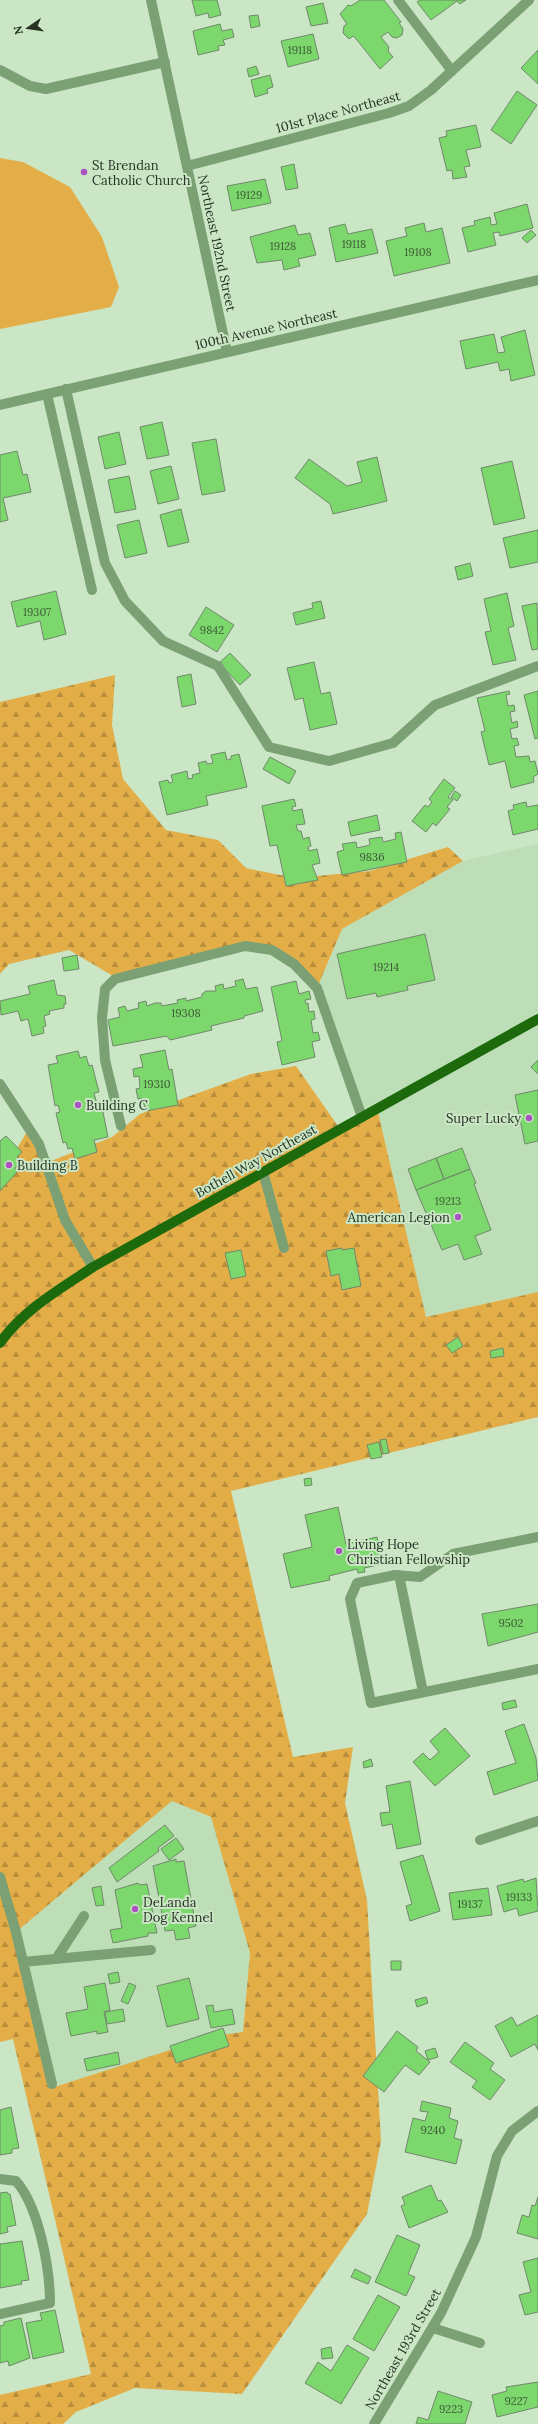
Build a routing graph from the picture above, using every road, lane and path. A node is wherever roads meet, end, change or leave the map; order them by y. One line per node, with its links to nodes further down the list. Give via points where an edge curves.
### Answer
1 (151, 0): 4 (street, Northeast 192nd Street)
2 (398, 0): 6 (street)
3 (529, 0): 6 (street, 101st Place Northeast)
4 (165, 62): 5 (street, via 46,89 30,86); 7 (street, Northeast 192nd Street)
5 (0, 70)
6 (452, 71): 7 (street, 101st Place Northeast, via 409,106)
7 (187, 166): 9 (street, Northeast 192nd Street)
8 (538, 280): 9 (street, 100th Avenue Northeast)
9 (227, 352): 10 (street, 100th Avenue Northeast)
10 (66, 389): 11 (street, 100th Avenue Northeast); 14 (street, via 105,563 113,582 125,601 162,641 218,666 269,747 329,761 393,743 435,705)
11 (47, 394): 12 (street, 100th Avenue Northeast); 13 (street)
12 (0, 405)
13 (92, 590)
14 (538, 666)
15 (538, 1019): 17 (main road, Bothell Way Northeast)
16 (0, 1084): 21 (street, via 39,1144 65,1220)
17 (362, 1117): 18 (street, via 317,988 294,964 272,950 245,946 115,979 105,989 102,1018 105,1060); 19 (main road, Bothell Way Northeast)
18 (121, 1126)
19 (263, 1172): 20 (street); 21 (main road, Bothell Way Northeast)
20 (284, 1248)
21 (93, 1267): 22 (main road, Bothell Way Northeast, via 42,1301 9,1330)
22 (0, 1344)
23 (538, 1537): 24 (street, via 452,1554 420,1577)
24 (399, 1575): 26 (street); 26 (street, via 357,1583 350,1600 371,1703)
25 (538, 1669): 26 (street)
26 (423, 1692)
27 (538, 1821): 28 (street)
28 (480, 1840)
29 (0, 1876): 33 (street)
30 (84, 1916): 32 (street)
31 (151, 1950): 32 (street)
32 (56, 1959): 33 (street)
33 (23, 1962): 34 (street)
34 (52, 2084)
35 (538, 2110): 38 (street, Northeast 193rd Street, via 512,2131 498,2156 476,2237)
36 (0, 2179): 37 (street, via 16,2181 25,2192 43,2243 50,2283 50,2303)
37 (0, 2314)
38 (433, 2328): 39 (street); 40 (street, Northeast 193rd Street)
39 (480, 2343)
40 (374, 2424)

